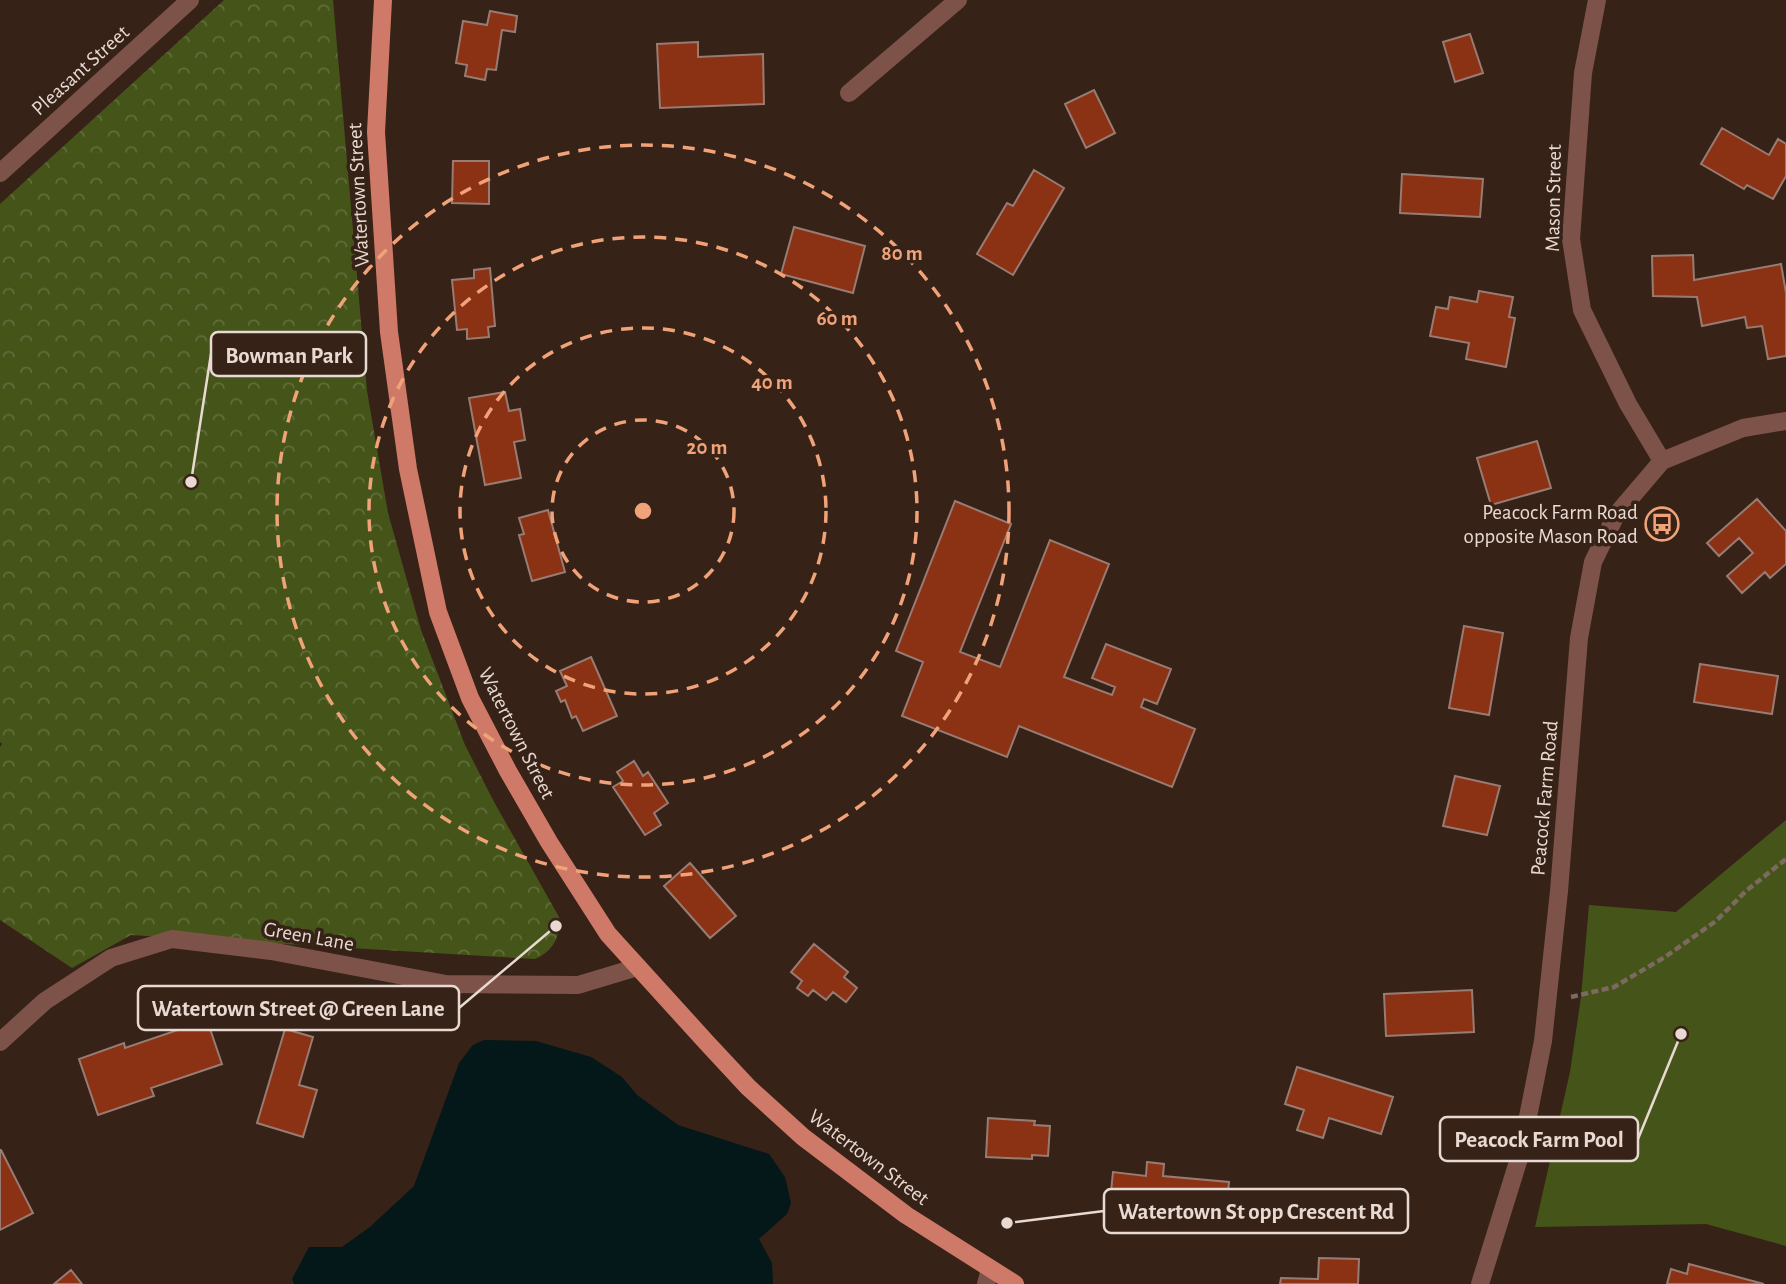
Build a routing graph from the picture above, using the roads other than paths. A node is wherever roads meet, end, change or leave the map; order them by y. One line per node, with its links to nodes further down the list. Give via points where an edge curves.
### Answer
1 (190, 0): 6 (street, Pleasant Street)
2 (383, 0): 9 (main road, Watertown Street, via 376,132 389,332 408,469 438,612 470,698 508,771 608,934)
3 (958, 0): 5 (street)
4 (1597, 0): 8 (street, Mason Street, via 1583,73 1571,239 1582,310)
5 (849, 93)
6 (0, 173)
7 (1786, 421): 8 (street, Peacock Farm Road, via 1743,428)
8 (1662, 461): 13 (street, Peacock Farm Road, via 1616,514 1594,562 1579,638 1544,1041 1521,1152)
9 (638, 967): 10 (street, Green Lane, via 578,985 446,984 271,951 172,939 111,958 45,1001); 11 (main road, Watertown Street, via 748,1087 803,1138)
10 (0, 1042)
11 (988, 1276): 12 (main road, Watertown Street)
12 (1015, 1284)
13 (1480, 1284)

